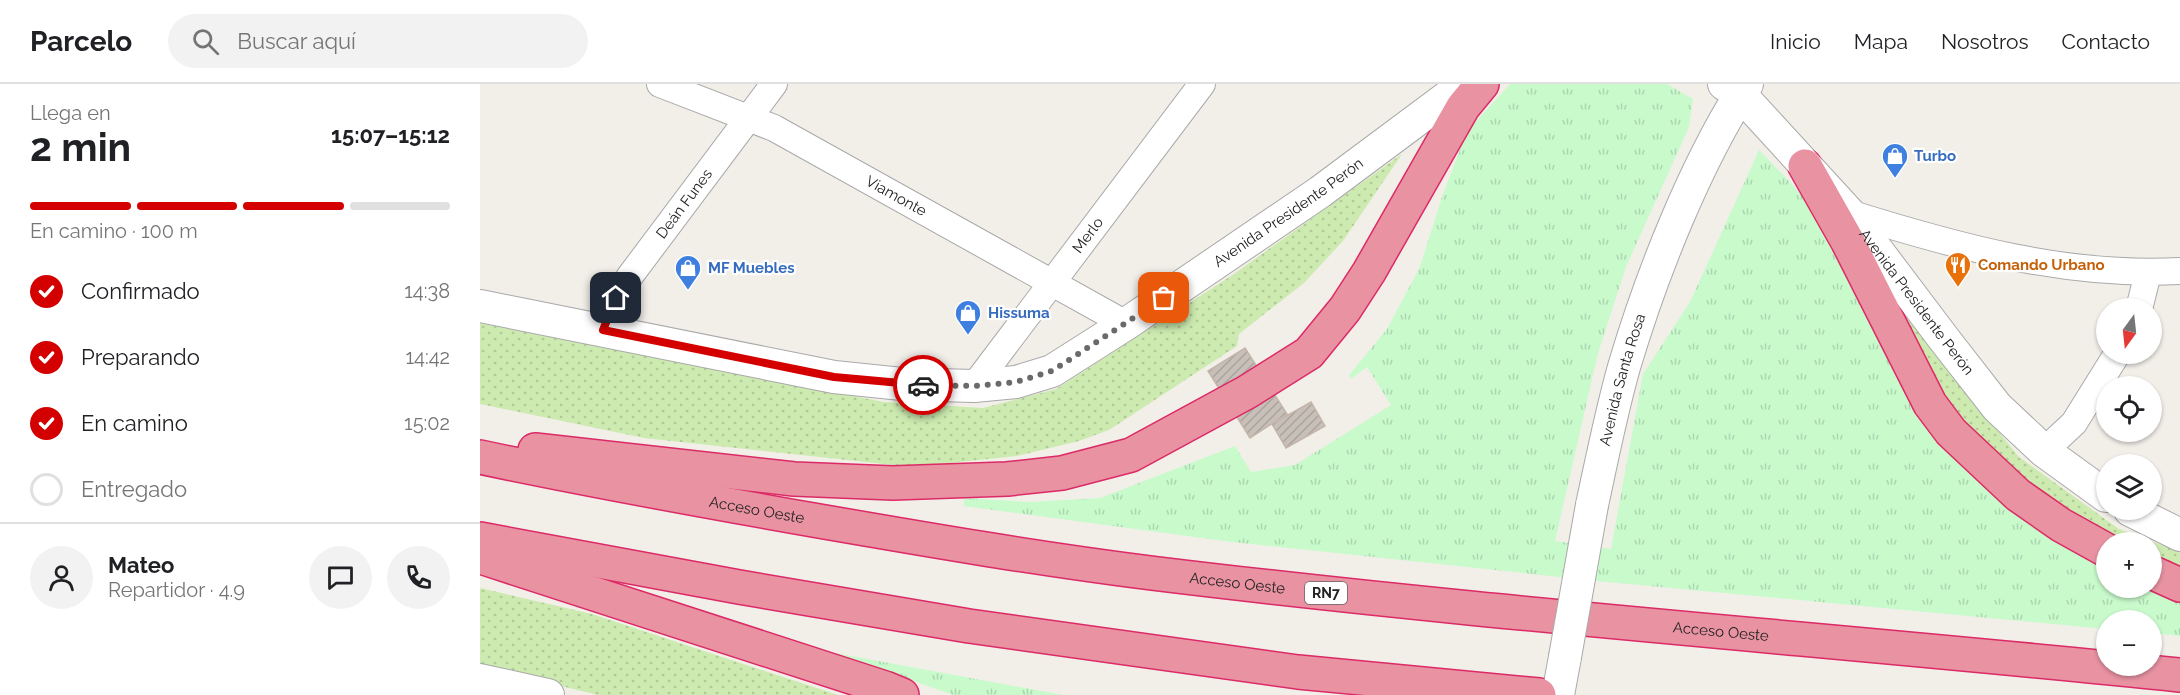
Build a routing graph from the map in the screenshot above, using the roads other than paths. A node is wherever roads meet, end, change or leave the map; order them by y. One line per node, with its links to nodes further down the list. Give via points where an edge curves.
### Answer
1 (660, 84): 7 (street, Viamonte)
2 (774, 84): 7 (street, Deán Funes)
3 (1202, 84): 12 (street, Merlo)
4 (1465, 84): 15 (street, Avenida Presidente Perón, via 1320,192)
5 (1482, 84): 19 (highway, via 1463,107 1369,272 1309,353 1247,392 1131,455 1062,473 893,483 794,479)
6 (1737, 87): 8 (street, Avenida Presidente Perón); 35 (street, Avenida Santa Rosa, bridge, via 1667,245 1637,327 1592,505)
7 (749, 118): 12 (street, Viamonte, via 774,128); 16 (street, Deán Funes, via 630,276)
8 (1805, 166): 9 (street, Avenida Presidente Perón); 26 (highway, via 1930,404 1951,432 2018,495)
9 (1849, 213): 11 (street, via 2007,257 2070,268); 20 (street, Avenida Presidente Perón, via 1997,407)
10 (2180, 271): 11 (street)
11 (2148, 273): 13 (street)
12 (1052, 284): 15 (street, Viamonte); 18 (street, Merlo)
13 (2142, 298)
14 (480, 306): 16 (street, Avenida Presidente Perón)
15 (1126, 324): 18 (street, Avenida Presidente Perón, via 1052,371 1016,382)
16 (603, 330): 18 (street, Avenida Presidente Perón, via 834,377)
17 (2112, 364): 20 (street, via 2074,423)
18 (974, 386)
19 (480, 443)
20 (2044, 451): 22 (street, Avenida Presidente Perón)
21 (480, 457): 30 (highway, Acceso Oeste / RN7, via 994,552 1149,573 1446,607)
22 (2096, 489)
23 (2150, 520): 24 (street)
24 (2180, 535)
25 (480, 539): 34 (highway, via 969,626 1298,672)
26 (2096, 544)
27 (480, 556): 33 (highway)
28 (2162, 577): 29 (highway)
29 (2180, 585)
30 (2180, 675)
31 (480, 680): 32 (street)
32 (548, 695)
33 (902, 695)
34 (1539, 695)
35 (1558, 695)

